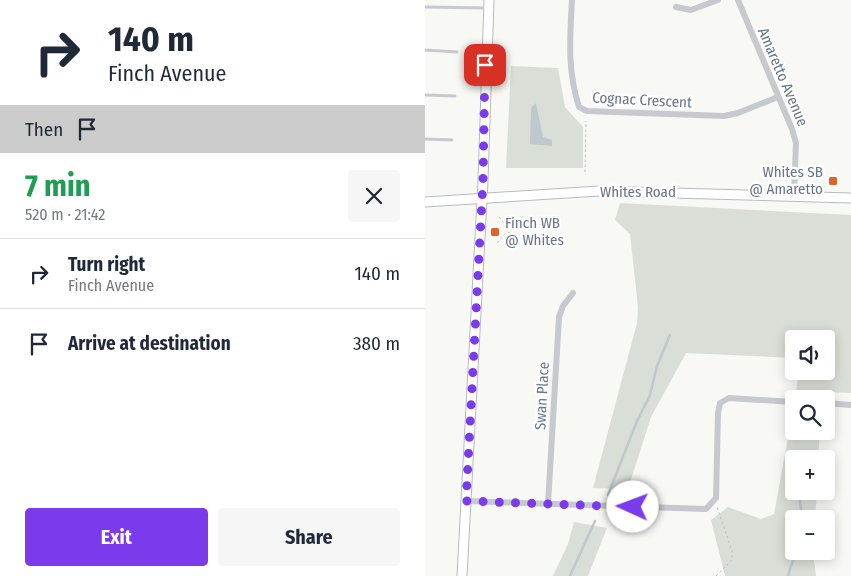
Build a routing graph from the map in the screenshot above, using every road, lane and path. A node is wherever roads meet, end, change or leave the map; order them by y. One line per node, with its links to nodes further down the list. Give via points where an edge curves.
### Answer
1 (572, 0): 11 (street, Cognac Crescent, via 569,61 579,107 587,111 725,116)
2 (719, 0): 6 (street, via 691,10)
3 (738, 0): 11 (street, Amaretto Avenue)
4 (488, 4): 5 (lane); 18 (main road)
5 (425, 7)
6 (676, 7)
7 (425, 50): 8 (lane)
8 (457, 52)
9 (425, 95): 10 (lane)
10 (455, 96)
11 (778, 97): 16 (street, Amaretto Avenue, via 796,143)
12 (586, 121): 15 (path)
13 (425, 139): 14 (lane)
14 (452, 140)
15 (585, 172)
16 (794, 195): 17 (main road, Whites Road); 18 (main road, Whites Road, via 599,191)
17 (851, 198)
18 (482, 199): 19 (main road, Whites Road); 30 (main road)
19 (425, 202)
20 (524, 215): 23 (path)
21 (499, 217): 22 (path)
22 (507, 225): 23 (path); 24 (path)
23 (513, 226): 24 (path)
24 (507, 232): 25 (path)
25 (497, 242)
26 (573, 293): 32 (street, Swan Place, via 559,317)
27 (785, 401): 31 (street, via 729,398 720,403 717,498)
28 (835, 404): 29 (street)
29 (851, 405)
30 (466, 501): 32 (street); 33 (main road)
31 (713, 502): 32 (street, via 706,509); 34 (path, via 720,511 732,551 732,560)
32 (548, 504)
33 (462, 576)
34 (716, 576)

